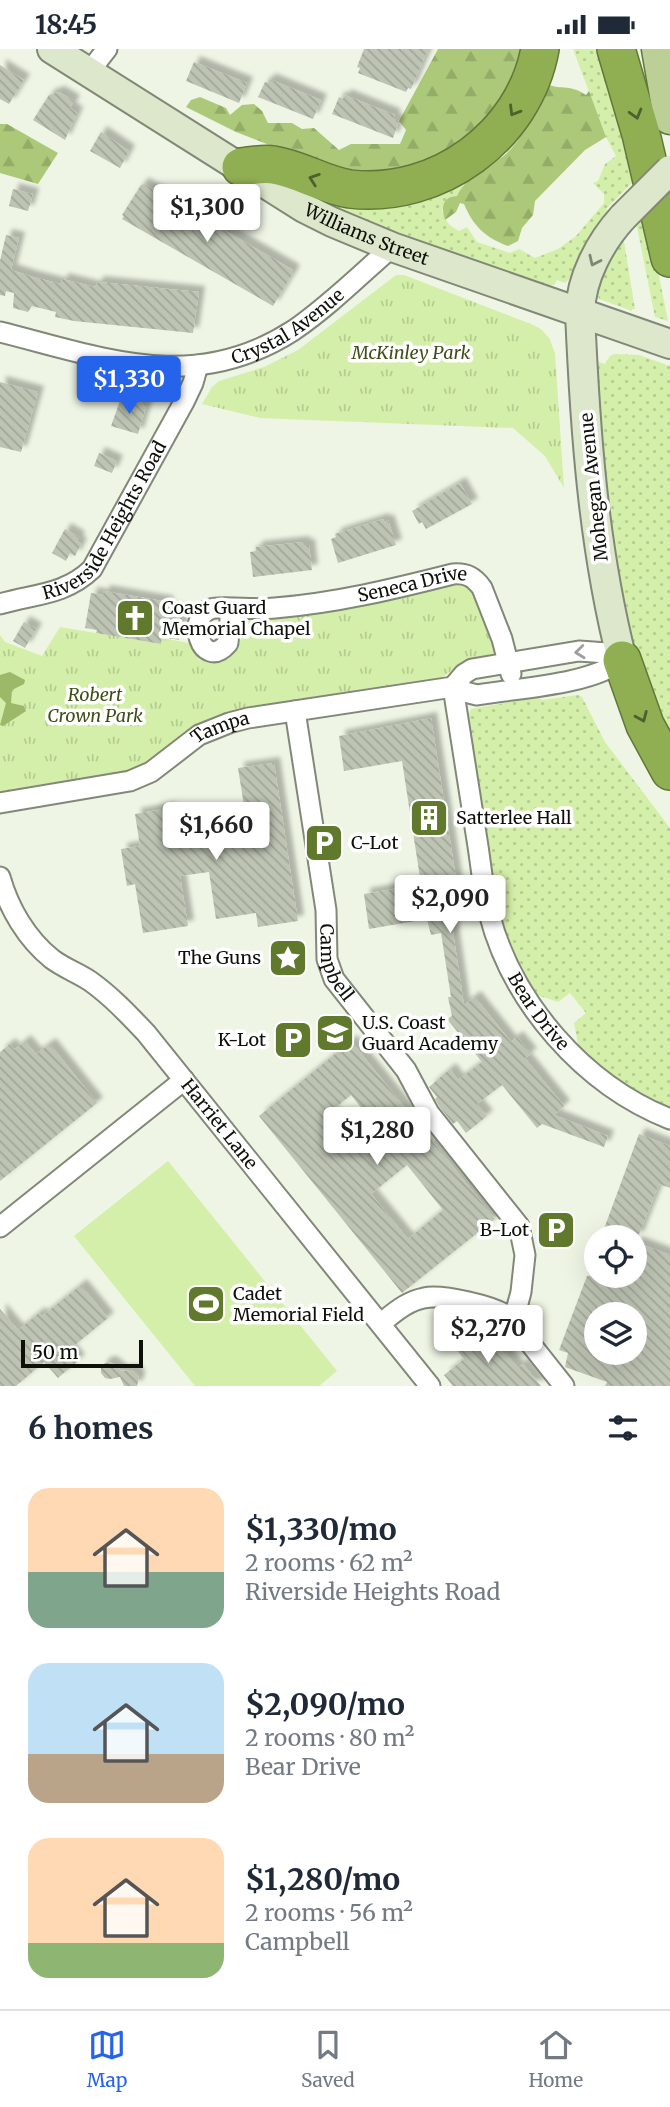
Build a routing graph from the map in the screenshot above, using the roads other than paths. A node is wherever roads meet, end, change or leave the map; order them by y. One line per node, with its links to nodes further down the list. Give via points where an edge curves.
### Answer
1 (52, 49): 6 (main road, Williams Street)
2 (107, 49): 6 (street)
3 (540, 49): 8 (highway, one-way to 8, via 527,88 505,125 468,159 425,181 360,189 334,186 273,165)
4 (616, 49): 11 (highway, one-way to 11, via 642,134)
5 (658, 49): 7 (main road)
6 (89, 72): 8 (main road, Williams Street)
7 (670, 118)
8 (241, 167): 10 (main road, Williams Street, via 313,213)
9 (670, 170): 12 (main road, Mohegan Avenue, one-way to 12, bridge, via 608,236 582,291)
10 (392, 247): 12 (main road, Williams Street); 15 (street, Crystal Avenue, via 291,332 245,353)
11 (670, 258)
12 (580, 312): 14 (main road, Williams Street); 18 (main road, Mohegan Avenue, via 596,530)
13 (0, 332): 15 (street, Crystal Avenue, via 127,364)
14 (670, 344)
15 (198, 365): 16 (street, Riverside Heights Road, via 184,403 92,569 57,592)
16 (0, 604)
17 (231, 608): 19 (street, Seneca Drive, via 318,604 467,574 482,588)
18 (622, 660): 19 (street, Tampa, one-way to 19, via 592,650); 21 (street, Tampa, via 585,677); 23 (highway, one-way to 23, via 645,725)
19 (510, 663): 20 (street, Tampa, via 472,669); 21 (street, Seneca Drive)
20 (453, 687): 21 (street, Tampa, via 477,695); 22 (street, Tampa); 27 (street, Bear Drive, via 489,912 514,976 542,1020 578,1060 615,1090)
21 (514, 689)
22 (295, 711): 24 (street, Tampa, via 214,729 130,781); 29 (street, Campbell, via 326,911 330,973 406,1070 429,1113 519,1226 525,1255 522,1292)
23 (670, 771)
24 (0, 803)
25 (0, 877): 26 (street, Harriet Lane, via 12,910 33,940 116,1001)
26 (184, 1080): 28 (street); 30 (street, Harriet Lane)
27 (670, 1119)
28 (0, 1227)
29 (510, 1318): 30 (street, via 498,1310 425,1297); 32 (street)
30 (381, 1323): 31 (street, Harriet Lane)
31 (430, 1386)
32 (565, 1386)

